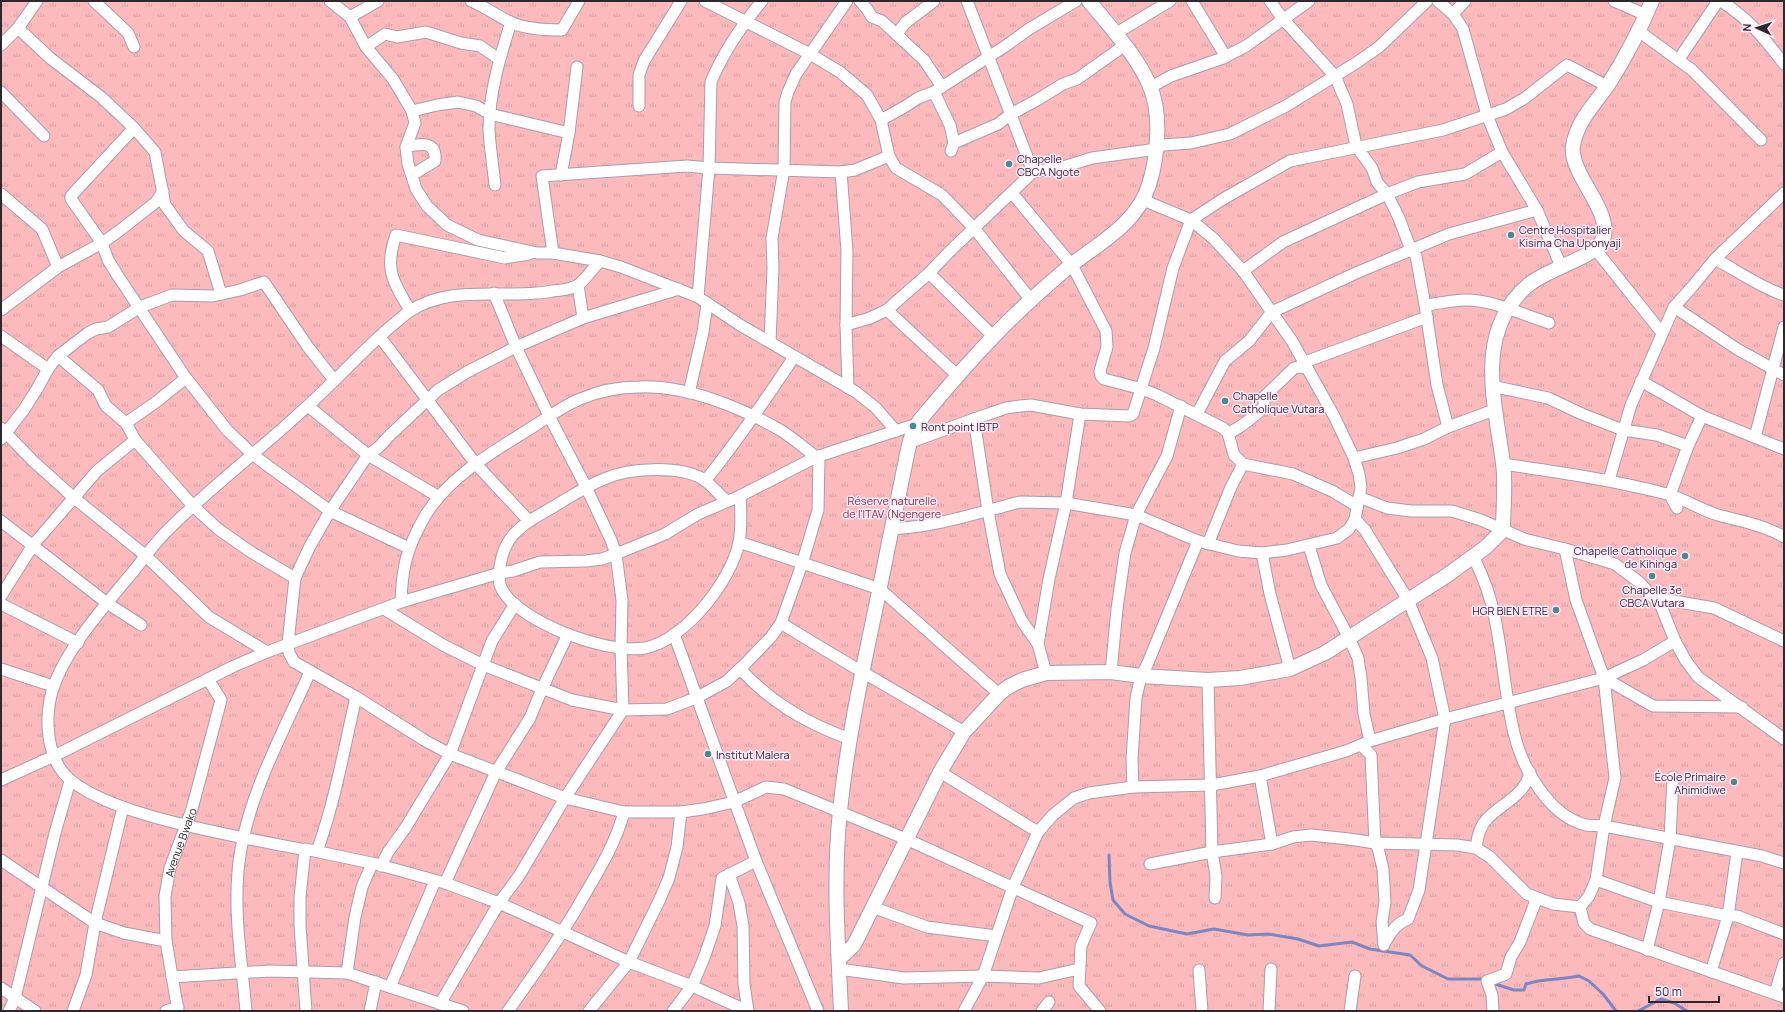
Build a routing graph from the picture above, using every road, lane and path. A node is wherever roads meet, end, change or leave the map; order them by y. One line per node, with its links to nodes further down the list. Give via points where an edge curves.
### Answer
1 (37, 1): 32 (street)
2 (94, 1): 38 (street, via 128,33)
3 (330, 1): 28 (street)
4 (378, 1): 28 (street)
5 (471, 1): 30 (street)
6 (579, 1): 30 (street, via 562,30 542,30)
7 (682, 1): 52 (street, via 644,61 639,75)
8 (705, 1): 31 (street)
9 (762, 1): 31 (street)
10 (847, 1): 40 (street)
11 (860, 1): 34 (street, via 872,17 882,21)
12 (934, 1): 34 (street, via 905,23)
13 (968, 1): 41 (street)
14 (1076, 1): 41 (street)
15 (1089, 1): 35 (street)
16 (1170, 1): 35 (street)
17 (1192, 1): 42 (street)
18 (1270, 1): 29 (street)
19 (1309, 1): 29 (street)
20 (1427, 1): 47 (street, via 1379,47)
21 (1438, 1): 26 (street)
22 (1465, 1): 26 (street)
23 (1614, 1): 27 (street)
24 (1652, 1): 27 (street)
25 (1720, 1): 44 (street); 45 (street, via 1752,24)
26 (1453, 14): 56 (street, via 1463,29)
27 (1646, 15): 33 (street)
28 (350, 17): 39 (street)
29 (1283, 19): 42 (street, via 1269,31); 47 (street)
30 (511, 22): 43 (street)
31 (744, 22): 40 (street); 67 (street, via 711,82)
32 (18, 28): 36 (street); 58 (street)
33 (1640, 32): 44 (street); 48 (street)
34 (897, 34): 50 (street, via 924,60)
35 (1115, 34): 37 (street)
36 (1, 45)
37 (1125, 45): 49 (street); 55 (street, via 1077,79 1063,84)
38 (134, 47)
39 (366, 47): 43 (street, via 385,34 397,37 426,32 480,46); 53 (street, via 393,79)
40 (810, 54): 57 (street, via 840,72 867,95); 68 (street, via 796,74 785,102)
41 (989, 57): 50 (street); 55 (street)
42 (1226, 57): 49 (street, via 1171,76)
43 (499, 59): 54 (street)
44 (1679, 59): 61 (street)
45 (1784, 64)
46 (577, 67): 59 (street)
47 (1335, 76): 62 (street, via 1347,104); 64 (street, via 1286,106 1230,134 1191,143 1163,145)
48 (1607, 86): 56 (street, via 1567,66 1525,98 1506,109); 85 (street, via 1578,127 1573,148 1577,168 1599,208 1603,221 1603,240)
49 (1151, 87): 64 (street, via 1157,118)
50 (938, 90): 55 (street, via 950,125 953,147 998,124); 57 (street, via 918,98)
51 (1, 92): 60 (street)
52 (639, 106)
53 (412, 111): 54 (street, via 458,102 476,106); 63 (street, via 415,123)
54 (490, 114): 59 (street); 73 (street, via 490,149)
55 (1011, 114): 70 (street)
56 (1487, 115): 62 (street, via 1436,132); 65 (street)
57 (881, 120): 66 (street)
58 (134, 128): 74 (street, via 156,152); 83 (street, via 71,196)
59 (569, 133): 71 (street)
60 (44, 136)
61 (1761, 140)
62 (1356, 146): 78 (street); 81 (street, via 1290,161)
63 (406, 147): 72 (street); 72 (street, via 421,144 434,150 435,162)
64 (1157, 149): 70 (street, via 1092,158 1063,167); 79 (street, via 1155,164)
65 (1502, 152): 78 (street, via 1465,174 1418,182); 80 (street)
66 (889, 156): 69 (street, via 855,170); 82 (street, via 896,168 942,195)
67 (709, 168): 68 (street); 71 (street, via 686,166); 100 (street)
68 (784, 169): 69 (street); 119 (street, via 772,238)
69 (841, 172): 113 (street, via 847,251)
70 (1033, 172): 75 (street)
71 (561, 175): 87 (street, via 542,176)
72 (412, 176): 86 (street, via 416,189 425,202 447,225 478,240)
73 (495, 184)
74 (163, 191): 83 (street, via 156,202); 98 (street, via 165,204 184,231 208,251)
75 (1012, 193): 82 (street); 90 (street)
76 (1784, 193): 88 (street)
77 (1, 194): 92 (street, via 42,229)
78 (1387, 194): 84 (street); 93 (street, via 1283,242)
79 (1143, 200): 81 (street); 90 (street, via 1130,219 1103,243)
80 (1537, 210): 84 (street, via 1449,234); 91 (street)
81 (1191, 220): 93 (street, via 1214,239); 133 (street, via 1173,268)
82 (974, 228): 94 (street); 101 (street)
83 (102, 243): 92 (street); 103 (street, via 108,260)
84 (1411, 250): 102 (street, via 1416,256); 109 (street)
85 (1596, 250): 91 (street); 115 (street)
86 (537, 253): 87 (street); 107 (street, via 505,258 396,235 390,252 390,263 394,282)
87 (553, 254): 89 (street)
88 (1715, 259): 99 (street, via 1766,288); 105 (street)
89 (600, 261): 95 (street); 96 (street)
90 (1072, 265): 101 (street); 133 (street, via 1107,335 1101,376)
91 (1561, 266): 104 (street, via 1528,285)
92 (58, 267): 106 (street)
93 (1243, 271): 109 (street)
94 (930, 273): 108 (street); 118 (street)
95 (578, 285): 97 (street, via 566,290 536,294); 111 (street)
96 (679, 289): 100 (street); 111 (street)
97 (494, 293): 107 (street, via 458,294); 120 (street)
98 (221, 294): 103 (street, via 172,295); 129 (street, via 264,282)
99 (1784, 295)
100 (703, 300): 119 (street); 134 (street, via 703,332)
101 (1031, 300): 118 (street)
102 (1425, 305): 104 (street, via 1466,300); 110 (street)
103 (140, 307): 121 (street, via 108,327 88,333); 128 (street)
104 (1508, 307): 112 (street, via 1522,315); 131 (street, via 1492,362)
105 (1674, 307): 115 (street); 125 (street, via 1737,349)
106 (1, 310)
107 (410, 310): 117 (street)
108 (887, 310): 113 (street); 126 (street)
109 (1272, 312): 123 (street); 140 (street, via 1249,341 1225,361)
110 (1427, 317): 123 (street); 147 (street, via 1436,385)
111 (583, 318): 120 (street)
112 (1549, 323)
113 (846, 325): 132 (street)
114 (1784, 327): 125 (street)
115 (1662, 333): 130 (street)
116 (1, 336): 124 (street)
117 (380, 337): 129 (street); 135 (street)
118 (994, 337): 126 (street)
119 (770, 342): 122 (street)
120 (516, 347): 135 (street, via 467,372 438,390); 141 (street)
121 (58, 356): 124 (street); 145 (street, via 98,390 106,406)
122 (794, 356): 132 (street); 143 (street)
123 (1306, 365): 151 (street, via 1294,368 1264,397 1264,407 1260,412 1248,419 1240,428); 160 (street)
124 (48, 369): 150 (street, via 38,389)
125 (1773, 369): 127 (street); 152 (street)
126 (958, 376): 146 (street)
127 (1784, 376)
128 (186, 378): 145 (street); 157 (street, via 227,430)
129 (334, 380): 136 (street)
130 (1641, 381): 142 (street); 148 (street)
131 (1492, 386): 138 (street); 148 (street, via 1548,398)
132 (848, 388): 149 (street, via 876,408)
133 (1142, 389): 137 (street); 139 (street, via 1133,414 1129,416)
134 (689, 393): 141 (street, via 640,387 607,390 580,399); 143 (street, via 714,400)
135 (427, 401): 158 (street); 161 (street)
136 (308, 406): 157 (street); 158 (street)
137 (1181, 406): 140 (street); 178 (street, via 1167,456)
138 (1494, 410): 147 (street); 163 (street)
139 (1080, 414): 144 (street, via 1030,405 1006,408); 173 (street)
140 (1197, 414): 151 (street)
141 (549, 416): 161 (street); 166 (street)
142 (1702, 416): 152 (street); 155 (street)
143 (754, 417): 159 (street, via 781,431); 165 (street)
144 (974, 419): 154 (street); 177 (street)
145 (126, 422): 153 (street)
146 (917, 424): 149 (street); 154 (street)
147 (1448, 427): 160 (street, via 1397,448)
148 (1622, 430): 155 (street, via 1657,435); 164 (street)
149 (896, 431): 159 (street)
150 (2, 433): 169 (street)
151 (1228, 433): 162 (street, via 1234,455)
152 (1755, 437): 156 (street)
153 (135, 440): 169 (street, via 97,471); 174 (street)
154 (911, 442): 182 (street)
155 (1688, 446): 167 (street)
156 (1784, 449)
157 (253, 455): 174 (street); 176 (street)
158 (368, 455): 170 (street); 176 (street)
159 (817, 457): 168 (street); 195 (street, via 818,510)
160 (1354, 458): 171 (street, via 1361,487)
161 (475, 464): 170 (street); 181 (street)
162 (1243, 464): 171 (street, via 1293,474); 186 (street)
163 (1503, 464): 164 (street); 183 (street)
164 (1609, 480): 167 (street)
165 (705, 481): 166 (street, via 673,471 642,469 609,476); 172 (street)
166 (586, 487): 181 (street); 192 (street)
167 (1670, 495): 175 (street); 184 (street, via 1717,515 1743,521)
168 (740, 496): 172 (street); 185 (street)
169 (74, 497): 187 (street); 193 (street)
170 (439, 497): 189 (street, via 425,516)
171 (1358, 501): 179 (street); 183 (street, via 1411,511 1452,511)
172 (727, 502): 192 (street, via 698,514 665,534)
173 (1066, 503): 177 (street, via 1020,502); 178 (street); 216 (street)
174 (193, 506): 193 (street, via 167,530); 197 (street, via 218,530)
175 (1677, 508)
176 (330, 511): 189 (street); 197 (street)
177 (988, 511): 182 (street, via 949,522); 216 (street, via 1000,574 1022,621)
178 (1136, 515): 186 (street); 225 (street, via 1125,553)
179 (1355, 519): 188 (street, via 1349,529 1337,538); 201 (street, via 1365,530)
180 (1, 521): 187 (street)
181 (529, 521): 196 (street, via 506,544)
182 (891, 529): 198 (street)
183 (1503, 530): 190 (street, via 1524,540); 194 (street)
184 (1784, 537)
185 (739, 542): 195 (street); 210 (street, via 731,565 716,593 699,613)
186 (1203, 542): 191 (street, via 1238,551); 227 (street)
187 (33, 545): 199 (street); 203 (street)
188 (1309, 546): 191 (street); 211 (street, via 1321,585)
189 (409, 548): 202 (street, via 402,575)
190 (1565, 548): 200 (street, via 1615,564); 228 (street, via 1576,600)
191 (1262, 553): 222 (street)
192 (616, 554): 196 (street, via 586,561 540,562 519,570); 217 (street, via 622,600)
193 (146, 556): 203 (street); 218 (street, via 209,617)
194 (1473, 556): 201 (street); 236 (street, via 1485,581 1495,618)
195 (802, 564): 198 (street); 207 (street)
196 (500, 572): 202 (street); 205 (street, via 501,587)
197 (295, 578): 215 (street)
198 (880, 589): 224 (street); 233 (street)
199 (1, 596)
200 (1656, 598): 212 (street, via 1714,608); 213 (street)
201 (1408, 600): 211 (street); 239 (street, via 1432,658)
202 (401, 602): 206 (street)
203 (107, 603): 208 (street); 214 (street)
204 (1, 604): 214 (street)
205 (515, 604): 209 (street, via 536,619); 219 (street, via 492,641)
206 (384, 609): 215 (street); 219 (street)
207 (781, 623): 221 (street); 224 (street)
208 (141, 625)
209 (568, 634): 217 (street); 232 (street)
210 (674, 634): 217 (street, via 644,648); 235 (street)
211 (1349, 638): 222 (street, via 1325,653); 243 (street, via 1358,658)
212 (1784, 640)
213 (1675, 641): 228 (street, via 1643,660); 237 (street, via 1698,677)
214 (78, 643): 231 (street)
215 (288, 643): 218 (street); 223 (street, via 289,653 294,662)
216 (1038, 644): 226 (street)
217 (621, 648): 238 (street)
218 (267, 652): 229 (street)
219 (483, 666): 232 (street); 244 (street)
220 (1, 669): 231 (street)
221 (740, 669): 235 (street, via 727,681); 241 (street, via 780,705 825,730)
222 (1290, 669): 230 (street, via 1240,678)
223 (310, 672): 234 (street); 264 (street, via 262,776)
224 (863, 672): 240 (street); 241 (street)
225 (1111, 672): 226 (street); 227 (street)
226 (1046, 673): 233 (street, via 1022,680)
227 (1141, 676): 230 (street); 254 (street, via 1136,698)
228 (1604, 678): 236 (street); 237 (street, via 1653,706); 262 (street, via 1615,778)
229 (208, 679): 245 (street); 261 (street, Avenue Bwako, via 221,700 192,809)
230 (1208, 680): 253 (street)
231 (53, 686): 245 (street, via 47,725)
232 (542, 689): 238 (street, via 572,700); 246 (street, via 530,718)
233 (999, 694): 240 (street)
234 (356, 698): 244 (street); 272 (street, via 330,812)
235 (696, 698): 238 (street, via 667,709); 256 (street)
236 (1509, 702): 239 (street); 248 (street, via 1514,734)
237 (1742, 707): 242 (street)
238 (623, 710): 255 (street)
239 (1445, 719): 243 (street); 269 (street)
240 (964, 732): 247 (street)
241 (850, 739): 260 (street)
242 (1784, 739)
243 (1366, 743): 249 (street); 267 (street, via 1371,755)
244 (450, 754): 246 (street); 279 (street, via 406,826)
245 (54, 756): 251 (street); 252 (street)
246 (496, 772): 255 (street); 282 (street)
247 (940, 772): 263 (street); 265 (street)
248 (1530, 772): 262 (street, via 1561,814 1586,825); 270 (street, via 1528,781 1518,793 1486,820 1478,834)
249 (1260, 776): 253 (street); 268 (street)
250 (1673, 777): 266 (street)
251 (1, 780)
252 (70, 781): 257 (street); 284 (street)
253 (1212, 785): 254 (street); 273 (street)
254 (1133, 787): 263 (street, via 1089,793 1074,798 1053,815)
255 (565, 798): 258 (street); 288 (street, via 519,876)
256 (734, 802): 259 (street); 260 (street, via 766,787 773,787); 276 (street)
257 (123, 807): 261 (street); 292 (street)
258 (624, 812): 259 (street); 293 (street, via 608,857)
259 (681, 812): 298 (street, via 677,847 669,878)
260 (840, 813): 265 (street); 300 (street, via 836,876)
261 (185, 826): 264 (street); 296 (street, Avenue Bwako, via 170,868 165,896)
262 (1604, 826): 266 (street); 281 (street)
263 (1038, 832): 283 (street)
264 (243, 839): 271 (street); 307 (street, via 238,871 236,916)
265 (906, 839): 283 (street); 289 (street)
266 (1670, 839): 274 (street); 287 (street)
267 (1375, 843): 268 (street, via 1311,835 1293,837); 269 (street); 269 (street, via 1383,869 1384,946 1393,928 1408,919 1414,905 1419,890)
268 (1272, 844): 273 (street)
269 (1426, 844): 270 (street)
270 (1476, 848): 285 (street, via 1490,857 1527,894)
271 (305, 850): 272 (street); 304 (street, via 300,897)
272 (317, 852): 279 (street)
273 (1212, 852): 278 (street); 286 (street, via 1216,876)
274 (1737, 852): 277 (street); 291 (street)
275 (1, 860): 284 (street)
276 (756, 861): 280 (street); 332 (street)
277 (1784, 863)
278 (1150, 864)
279 (377, 865): 282 (street); 306 (street, via 362,887)
280 (729, 874): 312 (street, via 720,882 715,926); 331 (street, via 739,903)
281 (1596, 880): 287 (street); 290 (street, via 1589,896)
282 (440, 882): 288 (street); 313 (street)
283 (1013, 887): 295 (street); 301 (street, via 1090,923 1081,946)
284 (42, 888): 292 (street); 316 (street)
285 (1534, 897): 290 (street, via 1553,904); 340 (street, via 1535,903 1506,974 1487,981 1492,995)
286 (1215, 898)
287 (1659, 902): 291 (street); 297 (street)
288 (499, 903): 293 (street); 318 (street)
289 (872, 907): 295 (street, via 927,927); 300 (street, via 854,945)
290 (1580, 907): 297 (street, via 1584,923 1590,930)
291 (1728, 916): 294 (street, via 1737,916); 305 (street)
292 (95, 923): 296 (street, via 124,933); 322 (street, via 86,975)
293 (563, 932): 298 (street); 328 (street)
294 (1784, 934)
295 (996, 936): 308 (street)
296 (166, 941): 310 (street, Avenue Bwako)
297 (1647, 950): 305 (street)
298 (629, 962): 312 (street); 329 (street)
299 (1784, 963): 315 (street)
300 (839, 964): 308 (street, via 904,978); 333 (street)
301 (1079, 969): 308 (street, via 1039,978); 336 (street, via 1079,986)
302 (1271, 969): 338 (street)
303 (1199, 970): 337 (street)
304 (303, 971): 306 (street); 307 (street); 325 (street)
305 (1711, 972): 315 (street)
306 (347, 973): 311 (street)
307 (243, 974): 310 (street); 324 (street)
308 (983, 976): 334 (street)
309 (1354, 976): 339 (street)
310 (172, 977): 319 (street, Avenue Bwako)
311 (376, 982): 313 (street); 326 (street)
312 (692, 986): 330 (street); 331 (street)
313 (390, 987): 318 (street)
314 (1, 988): 316 (street)
315 (1779, 995)
316 (15, 998): 320 (street); 321 (street)
317 (1049, 1002): 335 (street)
318 (440, 1004): 327 (street)
319 (178, 1009): 323 (street)
320 (9, 1011)
321 (34, 1011)
322 (73, 1011)
323 (166, 1011)
324 (246, 1011)
325 (306, 1011)
326 (370, 1011)
327 (463, 1011)
328 (508, 1011)
329 (589, 1011)
330 (673, 1011)
331 (748, 1011)
332 (818, 1011)
333 (841, 1011)
334 (964, 1011)
335 (1042, 1011)
336 (1100, 1011)
337 (1202, 1011)
338 (1270, 1011)
339 (1350, 1011)
340 (1493, 1011)

